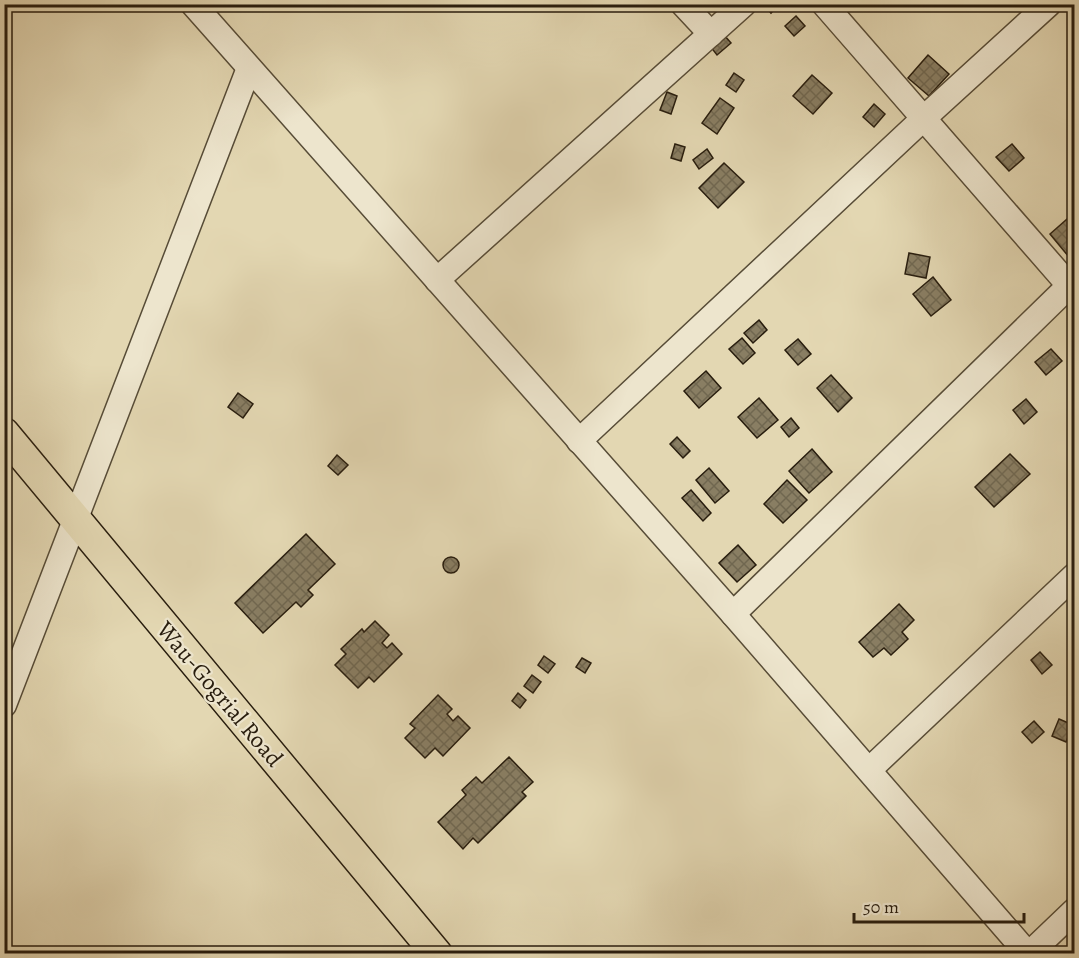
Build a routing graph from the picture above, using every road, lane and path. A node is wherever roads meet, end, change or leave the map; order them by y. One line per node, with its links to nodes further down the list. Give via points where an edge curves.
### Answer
1 (193, 4): 7 (street)
2 (683, 4): 6 (street)
3 (744, 4): 6 (street)
4 (824, 4): 8 (street)
5 (1049, 4): 8 (street)
6 (711, 34): 9 (street)
7 (249, 68): 9 (street); 13 (street)
8 (924, 118): 10 (street); 12 (street)
9 (437, 279): 12 (street)
10 (1073, 286): 15 (street)
11 (4, 433): 13 (main road, Wau-Gogrial Road)
12 (579, 441): 15 (street)
13 (76, 520): 16 (street); 19 (main road, Wau-Gogrial Road)
14 (1074, 576): 17 (street)
15 (733, 614): 17 (street)
16 (4, 705)
17 (869, 770): 20 (street)
18 (1074, 911): 20 (street)
19 (437, 954)
20 (1029, 954)

